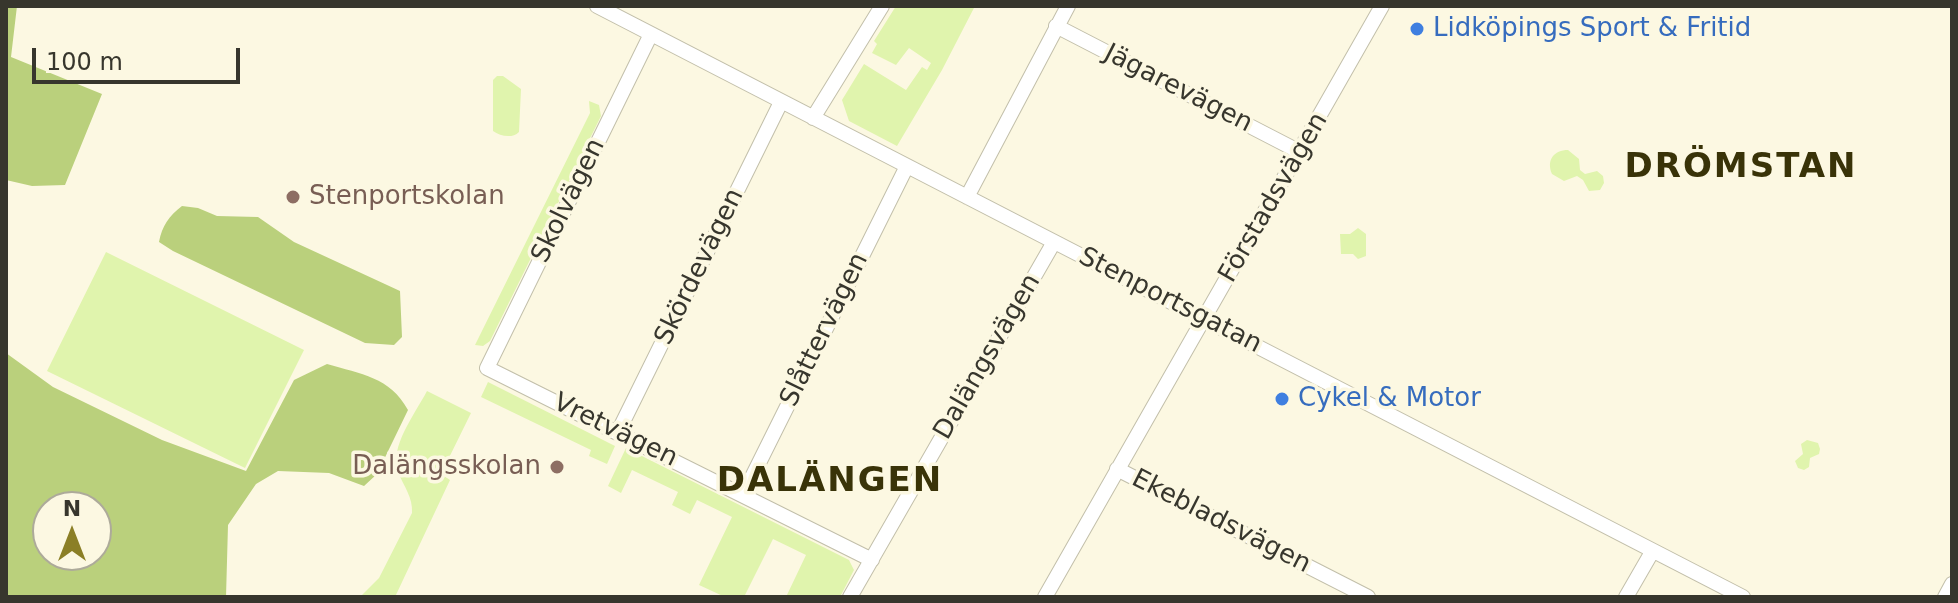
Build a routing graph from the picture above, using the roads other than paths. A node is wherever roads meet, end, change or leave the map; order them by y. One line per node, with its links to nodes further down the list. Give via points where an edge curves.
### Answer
1 (597, 6): 6 (street, Stenportsgatan)
2 (882, 6): 8 (street)
3 (1068, 6): 5 (street)
4 (1382, 6): 9 (street, Förstadsvägen)
5 (1056, 26): 9 (street, Jägarevägen); 11 (street)
6 (651, 34): 7 (street, Stenportsgatan); 14 (street, Skolvägen)
7 (781, 102): 8 (street, Stenportsgatan); 15 (street, Skördevägen)
8 (813, 118): 10 (street, Stenportsgatan)
9 (1300, 152): 13 (street, Förstadsvägen)
10 (907, 166): 11 (street, Stenportsgatan); 17 (street, Slåttervägen)
11 (967, 197): 12 (street, Stenportsgatan)
12 (1054, 242): 13 (street, Stenportsgatan); 19 (street, Dalängsvägen)
13 (1204, 319): 16 (street, Förstadsvägen); 18 (street, Stenportsgatan)
14 (487, 368): 15 (street, Vretvägen)
15 (618, 432): 17 (street, Vretvägen)
16 (1117, 469): 22 (street, Förstadsvägen); 23 (street, Ekebladsvägen)
17 (743, 495): 19 (street, Vretvägen)
18 (1652, 552): 24 (street); 25 (street, Stenportsgatan)
19 (872, 560): 21 (street, Dalängsvägen)
20 (1952, 584): 26 (street)
21 (850, 597)
22 (1045, 597)
23 (1368, 597)
24 (1626, 597)
25 (1743, 597)
26 (1945, 597)

